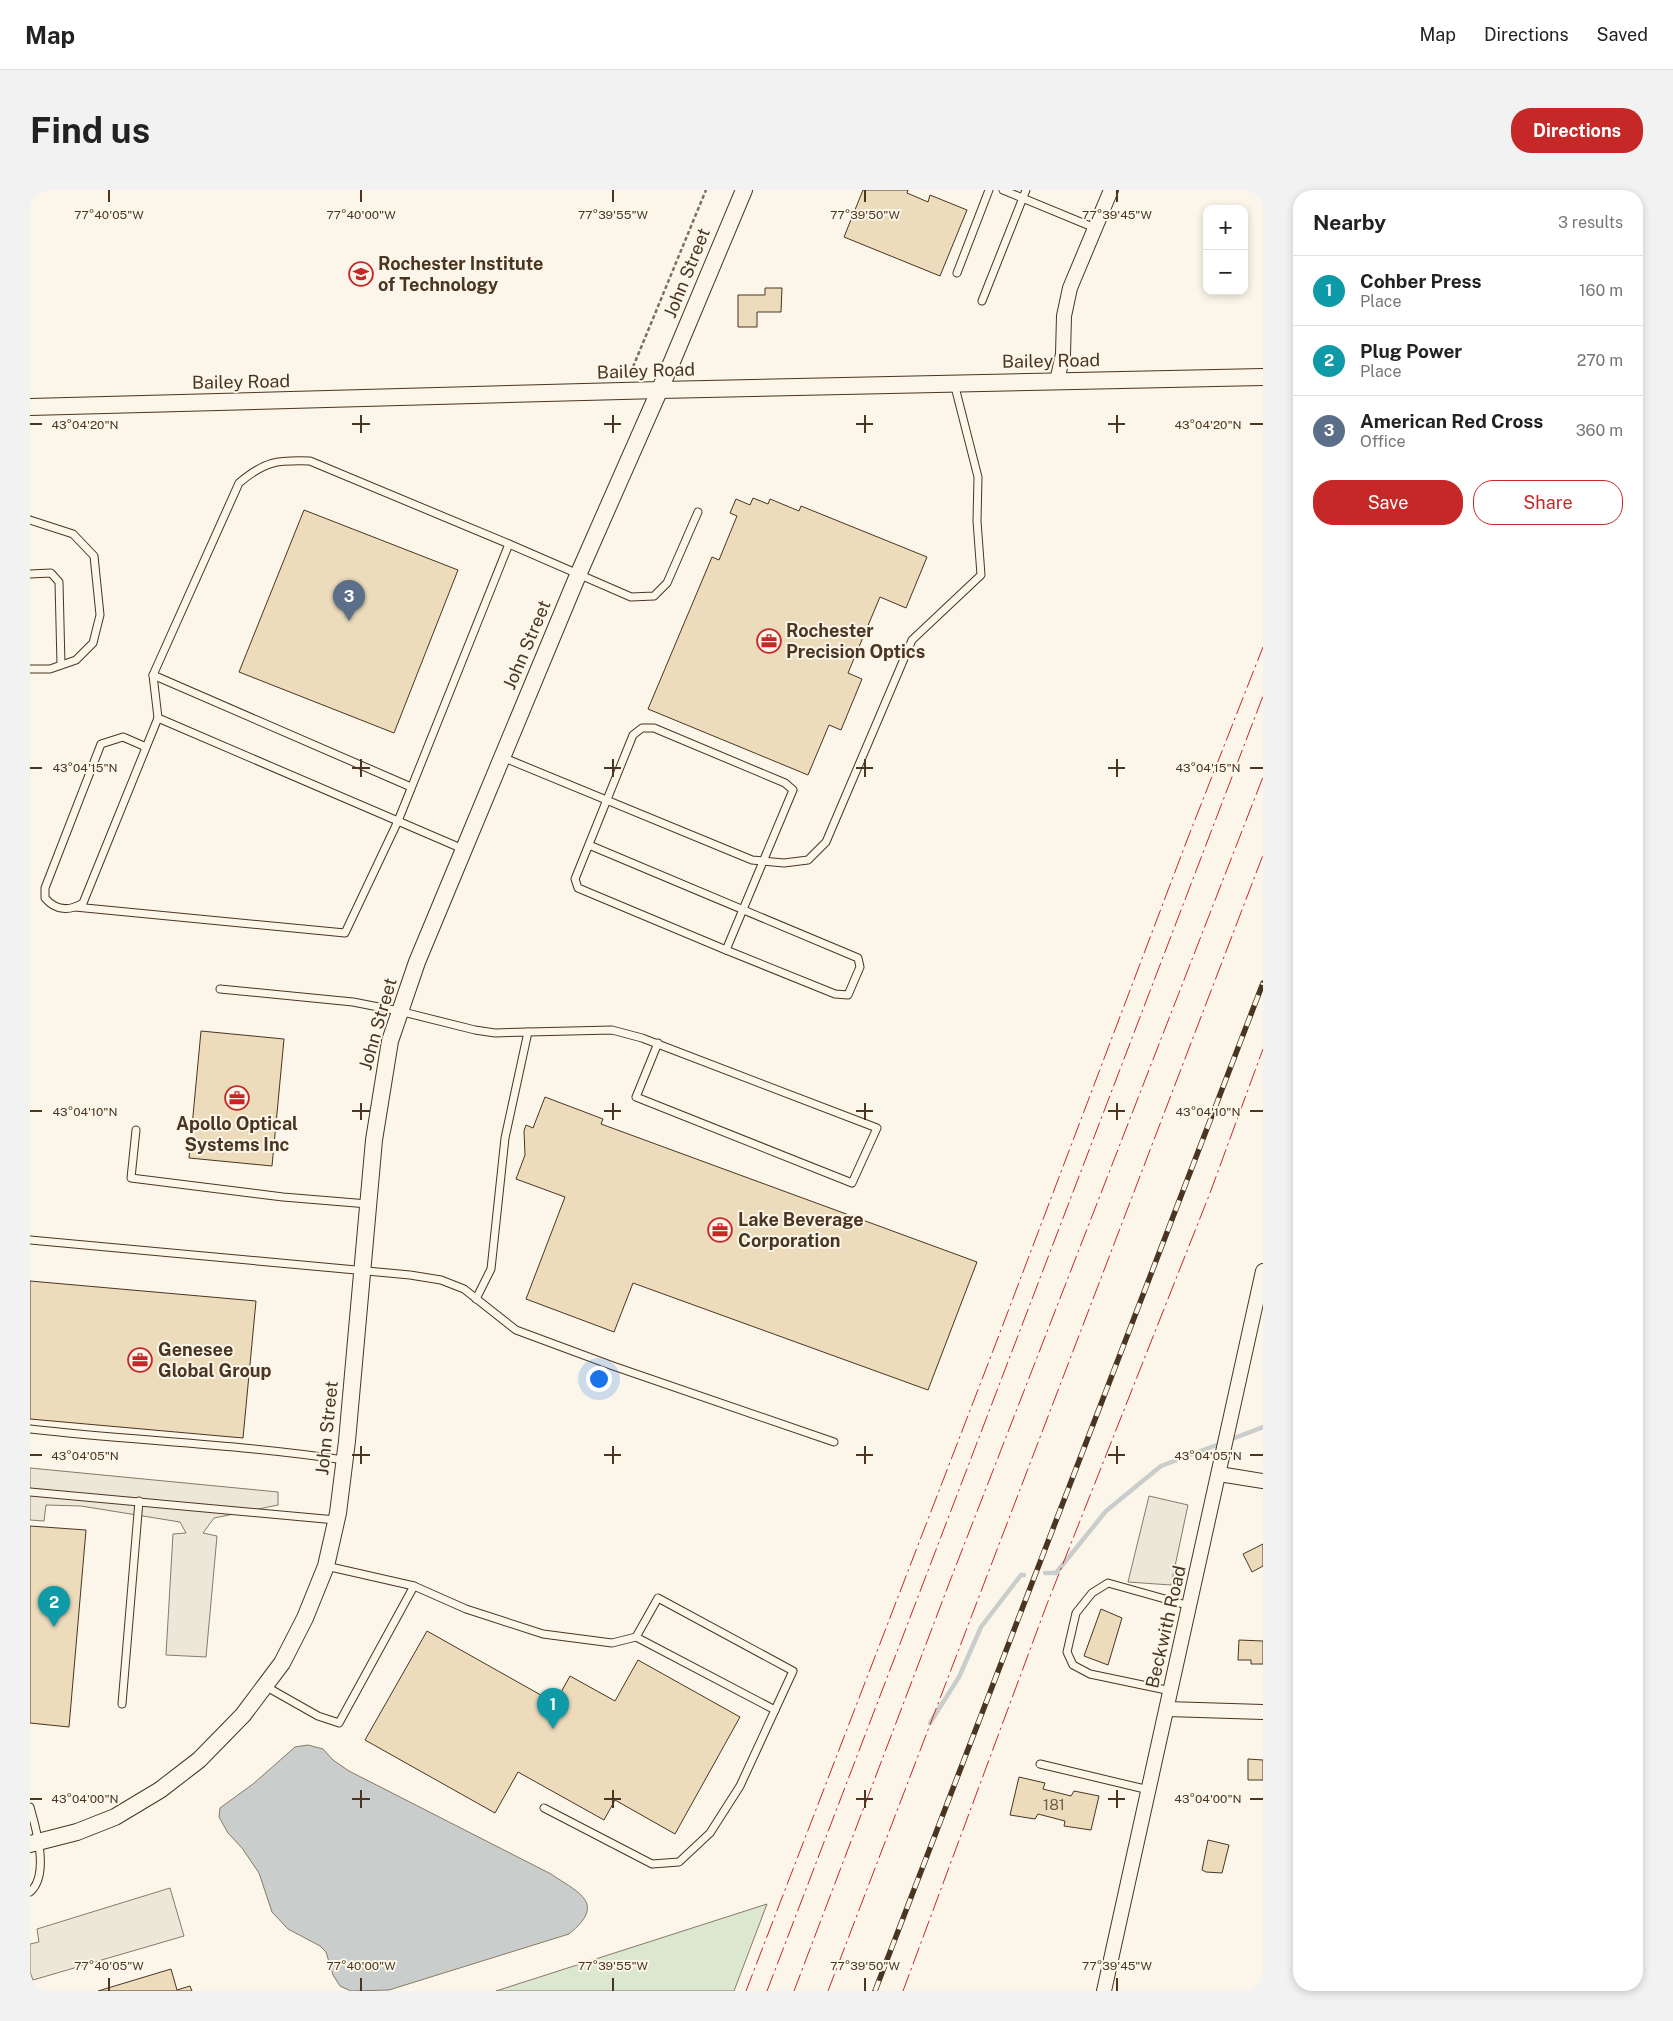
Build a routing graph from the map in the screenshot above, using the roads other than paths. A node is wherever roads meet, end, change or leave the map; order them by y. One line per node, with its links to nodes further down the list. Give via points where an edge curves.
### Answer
1 (744, 190): 13 (street, John Street)
2 (989, 190): 8 (lane)
3 (1003, 190): 6 (lane)
4 (1026, 190): 6 (lane)
5 (1111, 190): 7 (street)
6 (1023, 198): 7 (lane); 9 (lane)
7 (1095, 228): 11 (street, via 1070,288)
8 (957, 273)
9 (982, 301)
10 (1263, 377): 11 (street, Bailey Road)
11 (1057, 381): 12 (street, Bailey Road)
12 (954, 383): 13 (street, Bailey Road); 31 (lane, via 978,477 981,575 912,640 826,842 808,860)
13 (660, 390): 14 (street, Bailey Road); 19 (street, John Street)
14 (30, 407)
15 (698, 512): 19 (lane, via 667,583 654,596 631,598)
16 (30, 520): 20 (lane, via 73,534 94,556 100,615 93,644 76,660)
17 (509, 544): 19 (lane); 22 (lane, via 310,461 282,460 255,469 239,483); 26 (lane)
18 (30, 574): 20 (lane, via 51,573 58,582)
19 (578, 575): 25 (street, John Street)
20 (61, 665): 21 (lane, via 50,669)
21 (30, 669)
22 (153, 675): 23 (lane); 26 (lane)
23 (158, 718): 24 (lane); 28 (lane)
24 (146, 747): 32 (lane, via 83,903); 32 (lane, via 123,737 101,744 45,888 45,898 50,904 63,909)
25 (502, 757): 27 (lane); 30 (street, John Street)
26 (411, 788): 28 (lane)
27 (607, 800): 29 (lane); 31 (lane, via 752,860); 31 (lane, via 633,735 642,728 654,728 785,783 793,790)
28 (398, 821): 30 (lane); 32 (lane, via 345,933)
29 (589, 845): 33 (lane); 34 (lane, via 575,879 578,888)
30 (464, 849): 36 (street, John Street)
31 (764, 861): 33 (lane)
32 (75, 908)
33 (743, 910): 34 (lane); 34 (lane, via 858,958 860,967 848,995 836,994)
34 (726, 950)
35 (220, 989): 36 (lane, via 353,1002)
36 (399, 1011): 37 (lane, via 475,1030); 40 (street, John Street, via 381,1085)
37 (528, 1032): 38 (lane, via 612,1030); 44 (lane, via 505,1138 491,1269)
38 (658, 1043): 38 (lane, via 877,1128 852,1183 636,1097)
39 (136, 1130): 40 (lane, via 132,1178)
40 (368, 1204): 43 (street, John Street)
41 (30, 1240): 43 (lane)
42 (1263, 1271): 48 (street, Beckwith Road)
43 (362, 1272): 44 (lane, via 440,1280 464,1289); 47 (street, John Street)
44 (476, 1299): 46 (lane, via 516,1330)
45 (30, 1429): 47 (lane)
46 (834, 1442)
47 (344, 1460): 52 (street, John Street)
48 (1219, 1474): 49 (street); 55 (street, Beckwith Road)
49 (1263, 1481)
50 (30, 1492): 51 (lane)
51 (139, 1501): 52 (lane); 59 (lane)
52 (337, 1520): 53 (street, John Street)
53 (326, 1566): 54 (lane); 57 (street, John Street, via 305,1618 282,1663)
54 (414, 1586): 56 (lane, via 466,1609 543,1634 612,1643); 57 (lane, via 339,1723 318,1716)
55 (1190, 1606): 58 (street, Beckwith Road); 58 (lane, via 1108,1583 1092,1593 1076,1613 1067,1652 1073,1665 1090,1674)
56 (636, 1637): 61 (lane); 61 (lane, via 658,1598 793,1671)
57 (265, 1686): 67 (street, John Street, via 243,1715 200,1760 160,1790 115,1816 77,1832)
58 (1171, 1691): 60 (street, Beckwith Road)
59 (122, 1704)
60 (1167, 1709): 62 (street); 64 (street, Beckwith Road)
61 (775, 1710): 66 (lane, via 740,1786 710,1833 679,1862 652,1864)
62 (1263, 1712)
63 (1040, 1764): 64 (lane)
64 (1148, 1790): 69 (street, Beckwith Road)
65 (30, 1807): 67 (lane)
66 (544, 1808)
67 (35, 1843): 68 (lane, via 40,1863 36,1887)
68 (30, 1892)
69 (1104, 1991)

